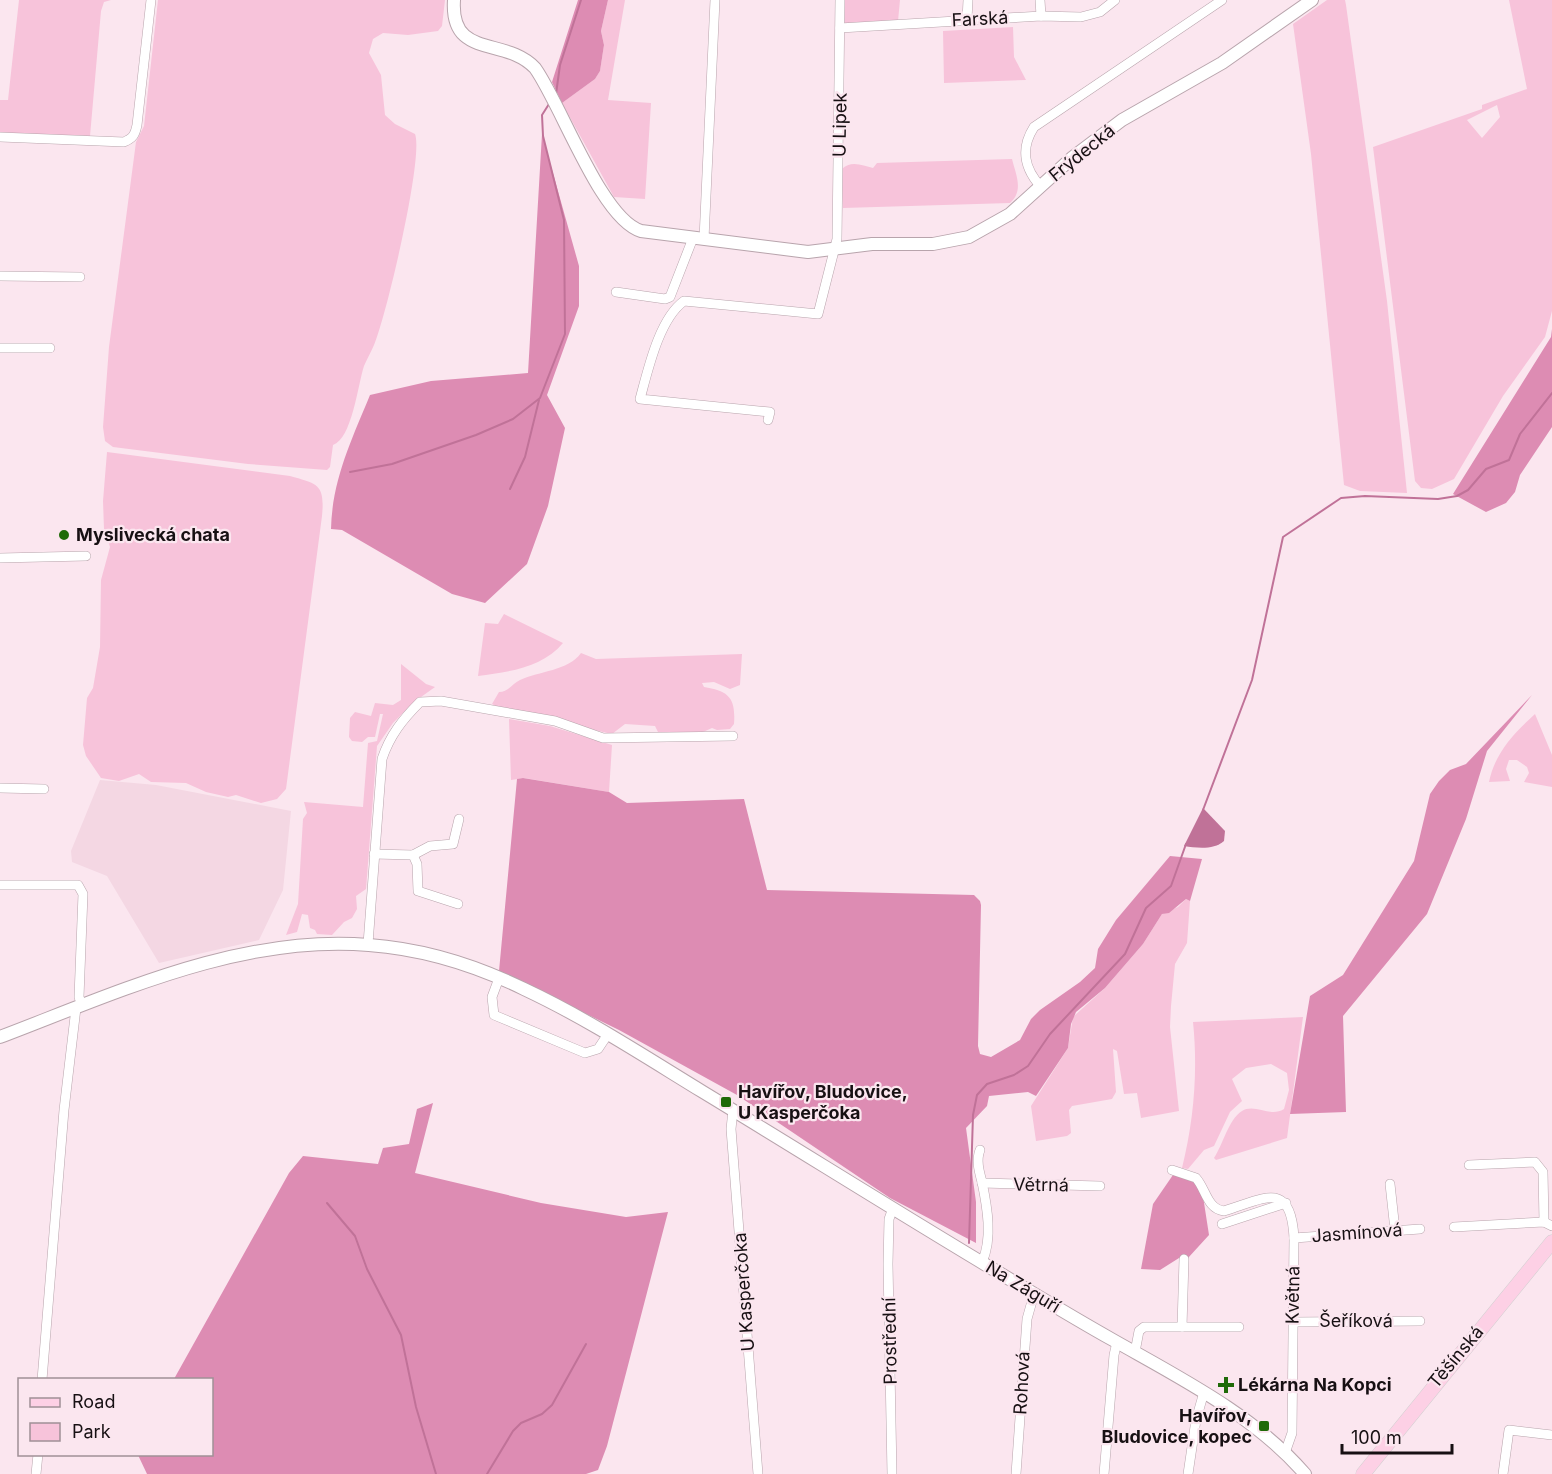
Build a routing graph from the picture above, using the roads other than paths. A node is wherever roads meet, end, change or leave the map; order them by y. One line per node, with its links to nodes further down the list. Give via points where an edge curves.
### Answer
1 (151, 0): 13 (street, via 137,125 131,139 124,142)
2 (454, 0): 15 (street, Frýdecká, via 455,22 465,37 521,56 535,68 620,218 641,231)
3 (715, 0): 15 (street)
4 (840, 0): 12 (street, U Lipek)
5 (968, 0): 11 (street)
6 (1040, 0): 10 (street)
7 (1115, 0): 10 (street, Farská, via 1087,16)
8 (1222, 0): 14 (street, via 1034,127 1026,144 1025,161)
9 (1312, 0): 14 (street, Frýdecká, via 1222,63 1122,120)
10 (1041, 16): 11 (street, Farská)
11 (967, 20): 12 (street, Farská)
12 (840, 28): 16 (street, U Lipek)
13 (0, 137)
14 (1041, 186): 16 (street, Frýdecká, via 996,224 969,237 945,243 872,244)
15 (698, 238): 16 (street, Frýdecká, via 808,252); 19 (street, via 670,297)
16 (836, 249): 22 (street, U Lipek, via 818,314 684,301 673,309 652,356 640,399)
17 (0, 276): 18 (street)
18 (80, 277)
19 (616, 292)
20 (0, 348): 21 (street)
21 (50, 348)
22 (770, 413)
23 (86, 556): 24 (street)
24 (0, 558)
25 (733, 736): 29 (street, via 603,738 555,721 441,701 420,702 400,722 382,759)
26 (0, 788): 27 (street)
27 (44, 789)
28 (459, 819): 30 (street, via 453,844 429,846)
29 (374, 854): 30 (street); 33 (street)
30 (413, 855): 32 (street, via 418,891)
31 (0, 885): 35 (street, via 78,885 83,894)
32 (458, 904)
33 (368, 944): 34 (street, Na Záguří, via 434,955); 35 (street, Na Záguří, via 315,944 243,955)
34 (499, 978): 36 (street, Na Záguří); 36 (street, via 492,997 494,1015 585,1053 598,1049)
35 (79, 1007): 37 (street, Na Záguří); 63 (street, via 64,1110)
36 (608, 1034): 38 (street, Na Záguří)
37 (0, 1037)
38 (733, 1110): 46 (street, Na Záguří); 70 (street, U Kasperčoka, via 731,1129)
39 (980, 1149): 42 (street)
40 (1469, 1165): 48 (street, via 1535,1162 1544,1172)
41 (1172, 1170): 45 (street, via 1196,1178 1212,1206 1224,1211 1269,1198)
42 (982, 1183): 44 (street, Větrná); 55 (street, via 988,1240)
43 (1390, 1184): 51 (street)
44 (1100, 1186)
45 (1286, 1203): 47 (street); 52 (street, Květná, via 1292,1211)
46 (893, 1208): 55 (street, Na Záguří); 71 (street, Prostřední, via 889,1219 888,1264)
47 (1222, 1224)
48 (1548, 1224): 49 (street)
49 (1454, 1227)
50 (1420, 1229): 51 (street, Jasmínová)
51 (1395, 1230): 52 (street, Jasmínová)
52 (1294, 1238): 58 (street, Květná)
53 (1552, 1242): 76 (main road, Těšínská)
54 (1184, 1259): 59 (street)
55 (982, 1262): 56 (street, Na Záguří)
56 (1034, 1294): 61 (street, Na Záguří); 72 (street, Rohová, via 1027,1319)
57 (1420, 1321): 58 (street, Šeříková)
58 (1293, 1322): 66 (street, Květná, via 1292,1433)
59 (1182, 1327): 60 (street); 62 (street, via 1144,1327 1138,1331)
60 (1239, 1327)
61 (1117, 1342): 62 (street, Na Záguří); 73 (street)
62 (1135, 1352): 64 (street, Na Záguří)
63 (42, 1378)
64 (1204, 1392): 66 (street, Na Záguří); 74 (street)
65 (1552, 1435): 68 (street, via 1509,1430)
66 (1285, 1453): 75 (street, Na Záguří)
67 (38, 1456): 69 (street)
68 (1504, 1473)
69 (36, 1474)
70 (758, 1474)
71 (892, 1474)
72 (1016, 1474)
73 (1104, 1474)
74 (1188, 1474)
75 (1305, 1474)
76 (1363, 1474)

